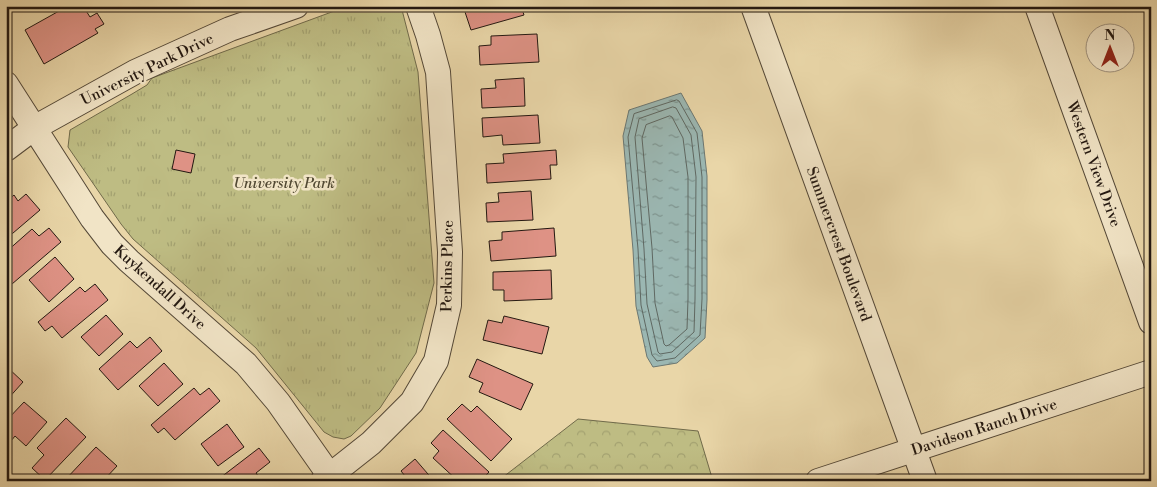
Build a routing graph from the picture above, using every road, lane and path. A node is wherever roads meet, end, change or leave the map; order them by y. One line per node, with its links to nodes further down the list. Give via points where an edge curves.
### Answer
1 (296, 6): 6 (street, University Park Drive, via 230,28 135,72)
2 (418, 6): 11 (street, Perkins Place, via 438,72 450,252 450,306 436,361 412,402 371,443)
3 (753, 6): 10 (street, Summercrest Boulevard)
4 (1037, 6): 8 (street, Western View Drive)
5 (6, 84): 6 (street, Kuykendall Drive)
6 (34, 128): 7 (street, University Park Drive); 11 (street, Kuykendall Drive, via 112,244 246,364 278,402)
7 (6, 149)
8 (1151, 322)
9 (1151, 372): 10 (street, Davidson Ranch Drive)
10 (914, 450): 12 (street, Davidson Ranch Drive); 13 (street, Summercrest Boulevard)
11 (326, 478)
12 (818, 481)
13 (925, 481)

